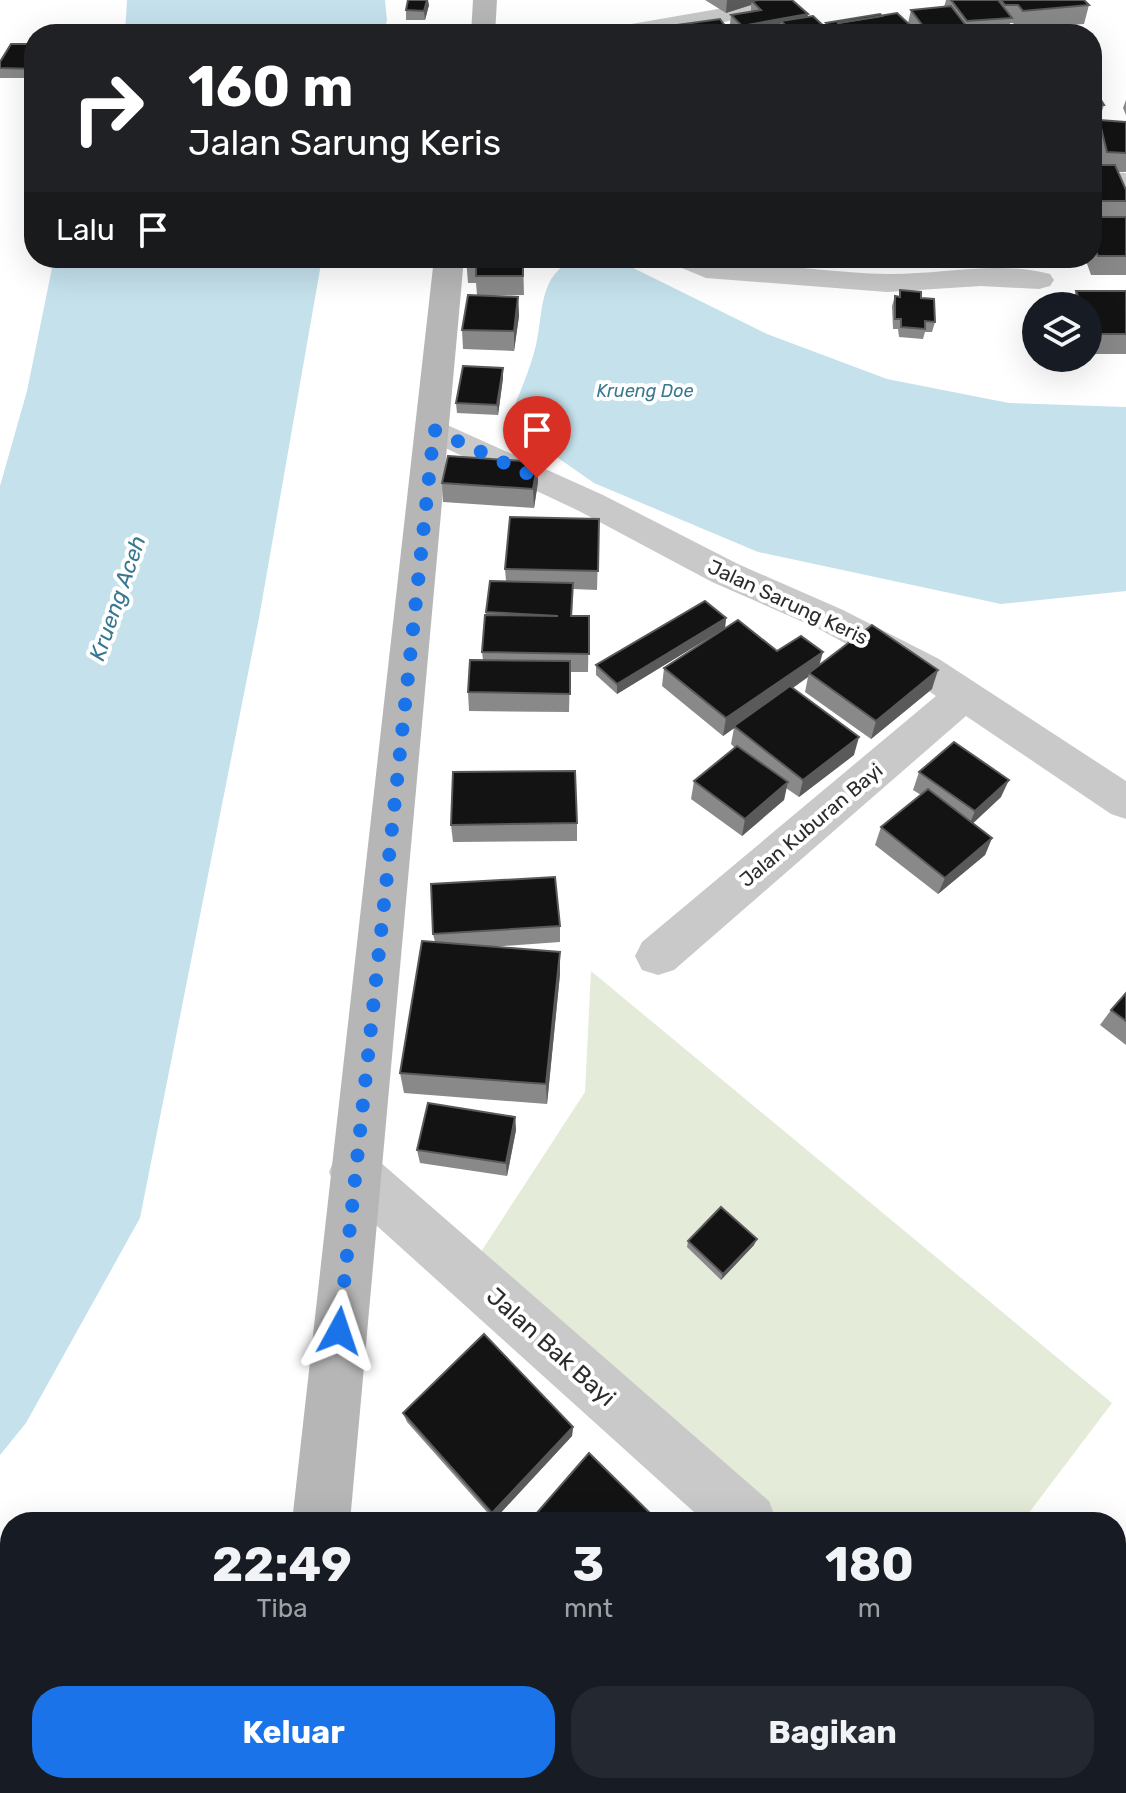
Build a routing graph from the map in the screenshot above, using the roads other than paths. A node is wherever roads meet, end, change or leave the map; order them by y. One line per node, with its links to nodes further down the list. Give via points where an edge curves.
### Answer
1 (485, 0): 3 (street)
2 (777, 0): 4 (street)
3 (484, 24)
4 (673, 24)
5 (1102, 180): 6 (street)
6 (1126, 181)
7 (448, 268): 10 (street)
8 (704, 268): 9 (street, via 874,282)
9 (1039, 280)
10 (434, 430): 11 (street, Jalan Sarung Keris, via 830,619); 14 (street)
11 (964, 695): 12 (street, Jalan Sarung Keris); 13 (street, Jalan Kuburan Bayi)
12 (1126, 802)
13 (658, 956)
14 (354, 1172): 15 (street); 16 (street, Jalan Bak Bayi)
15 (322, 1512)
16 (737, 1512)

